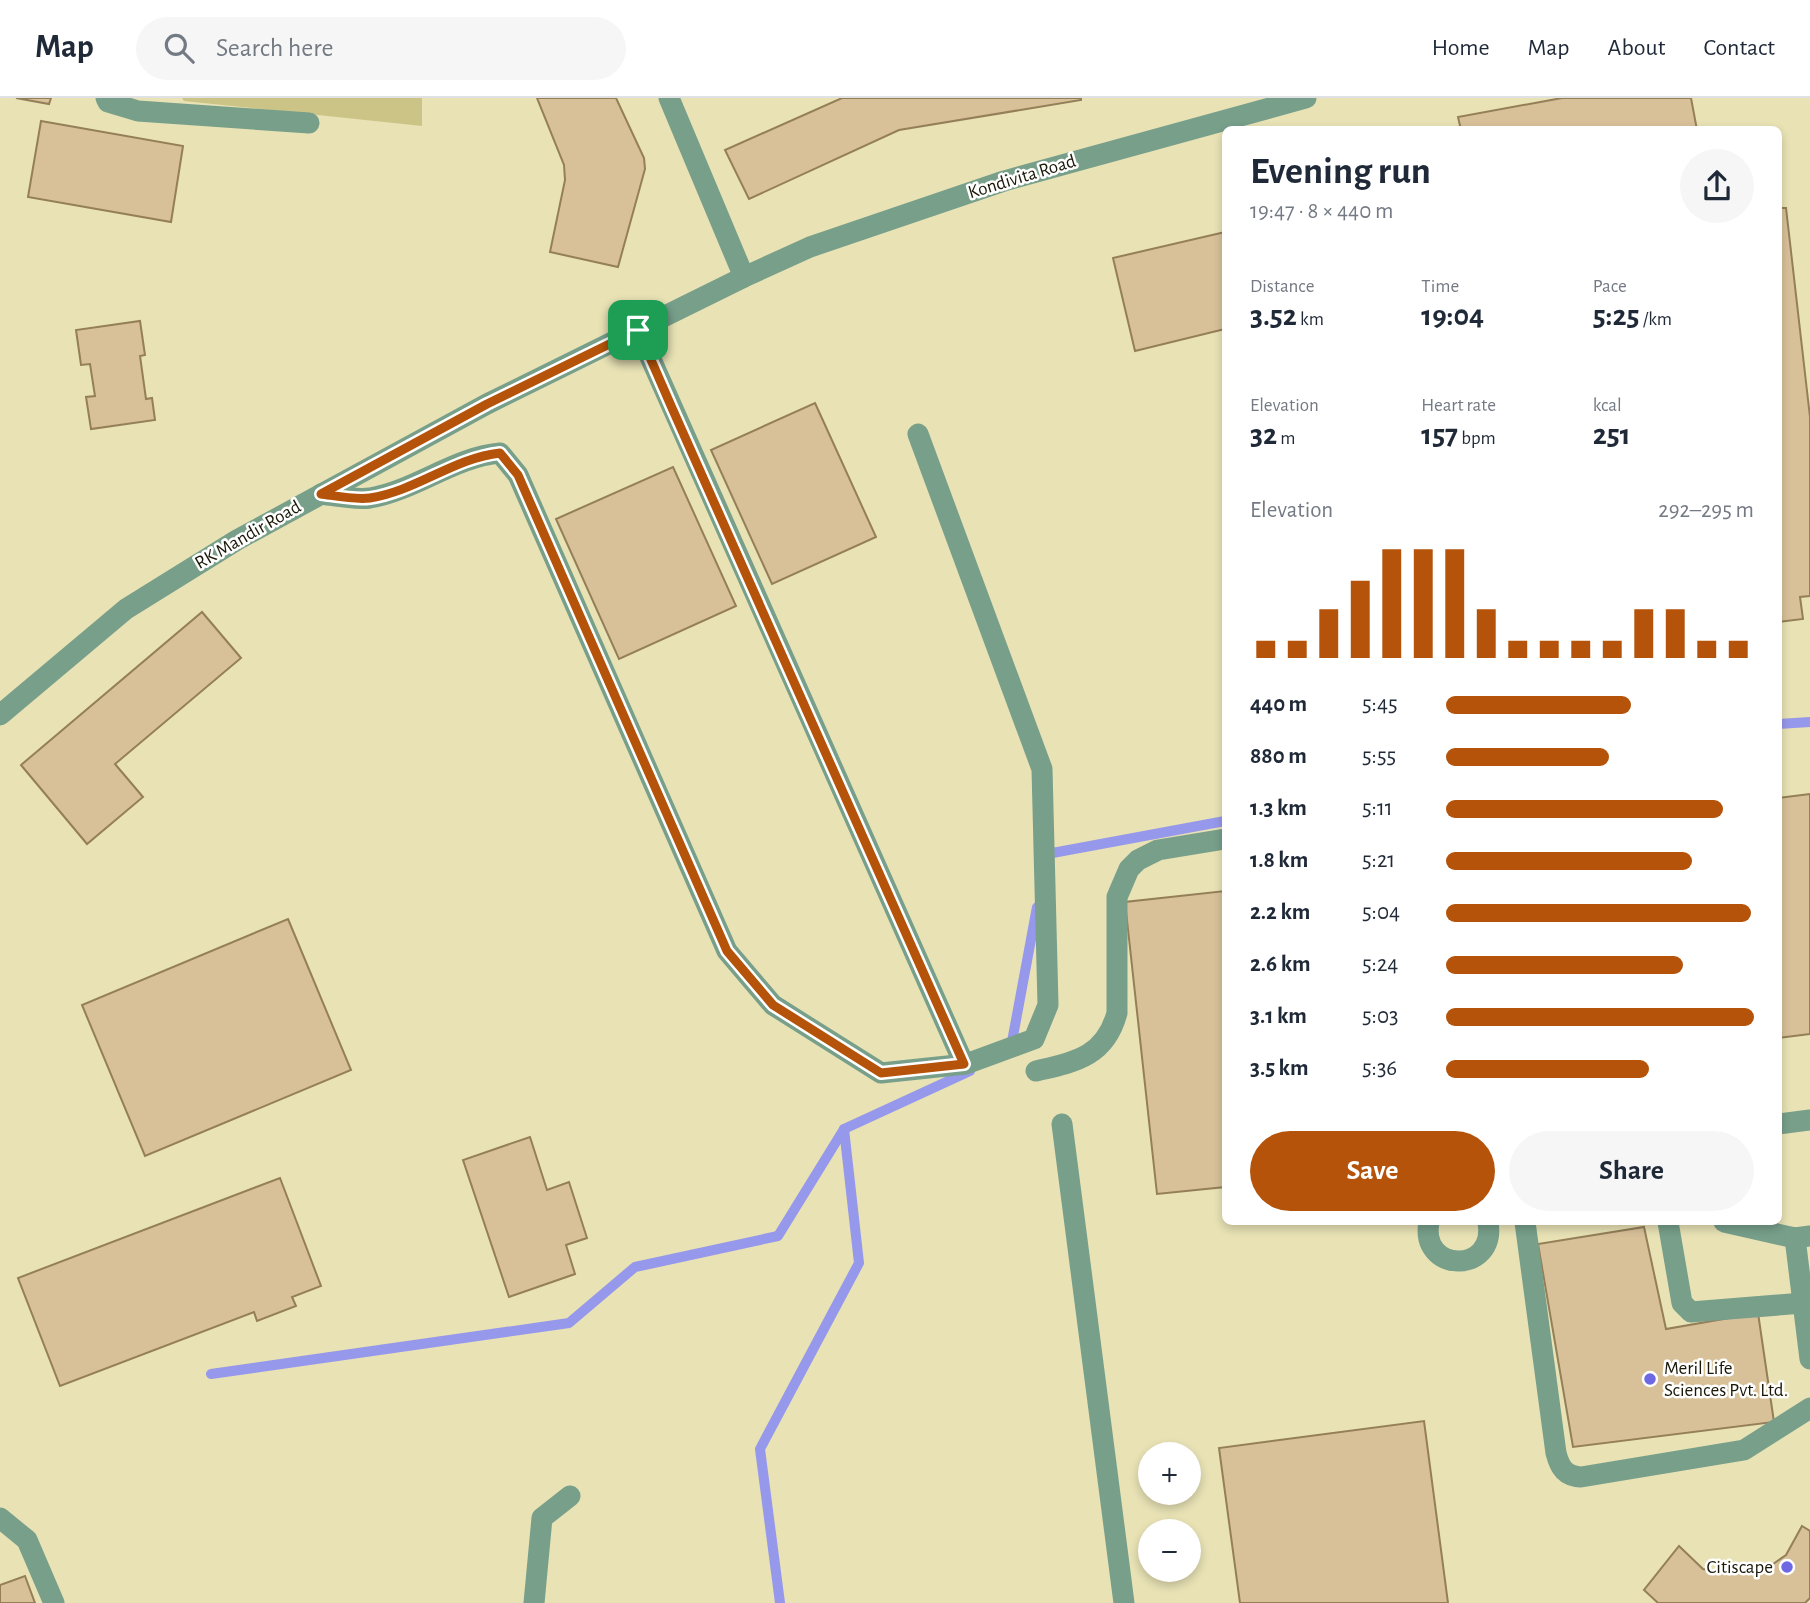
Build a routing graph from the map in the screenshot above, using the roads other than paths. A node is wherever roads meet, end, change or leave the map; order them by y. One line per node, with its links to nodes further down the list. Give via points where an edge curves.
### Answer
1 (106, 98): 4 (street, via 138,111)
2 (669, 98): 5 (street)
3 (1306, 98): 5 (street, Kondivita Road, via 1004,181 810,247)
4 (309, 123)
5 (744, 277): 6 (street, RK Mandir Road)
6 (638, 330): 8 (street, RK Mandir Road, via 487,404); 11 (street)
7 (918, 434): 11 (street, via 1042,769 1048,1005 1034,1039)
8 (321, 494): 9 (street, RK Mandir Road, via 126,609); 11 (street, via 369,498 479,455 500,453 518,475 727,951 773,1005 881,1073)
9 (0, 715)
10 (1222, 839): 12 (street, via 1158,850 1129,869 1117,897 1114,1023 1097,1049 1078,1062)
11 (965, 1064)
12 (1036, 1070)
13 (1810, 1121): 15 (street)
14 (1062, 1124): 29 (street)
15 (1782, 1124)
16 (1429, 1225): 17 (street, via 1434,1251 1452,1261 1463,1261 1473,1258 1487,1243)
17 (1489, 1225)
18 (1524, 1225): 24 (street, via 1556,1453 1564,1472 1581,1477 1744,1450)
19 (1669, 1225): 22 (street, via 1682,1303 1691,1312)
20 (1740, 1225): 21 (street)
21 (1802, 1237): 22 (street)
22 (1803, 1303): 23 (street)
23 (1810, 1359)
24 (1810, 1408)
25 (570, 1496): 28 (street, via 542,1518)
26 (0, 1518): 27 (street, via 27,1540)
27 (54, 1603)
28 (534, 1603)
29 (1124, 1603)

